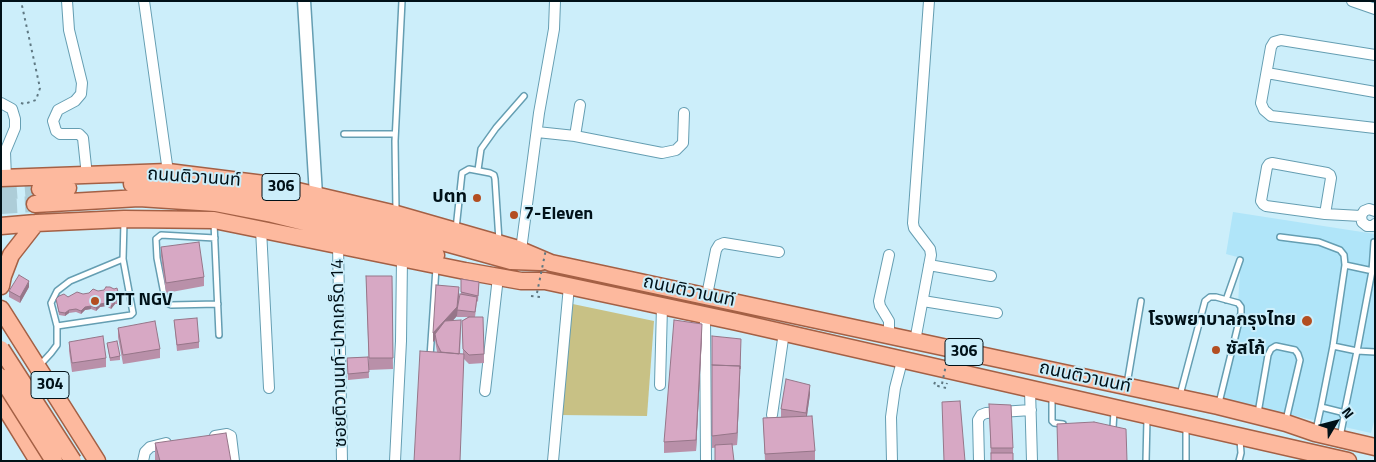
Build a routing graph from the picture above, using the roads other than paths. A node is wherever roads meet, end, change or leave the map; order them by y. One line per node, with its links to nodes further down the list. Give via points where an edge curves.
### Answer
1 (67, 1): 24 (street, via 69,30 82,83 81,94 58,110 53,121 60,134 80,134 83,138)
2 (144, 1): 23 (street)
3 (304, 1): 26 (street)
4 (402, 1): 19 (lane)
5 (555, 1): 17 (street, via 554,29)
6 (929, 1): 51 (street, via 913,223 930,249)
7 (1352, 1): 8 (street)
8 (1375, 9)
9 (1375, 55): 10 (street, via 1282,40 1274,42 1271,47)
10 (1266, 73): 11 (street); 16 (street, via 1261,103 1271,116)
11 (1375, 92)
12 (524, 96): 22 (lane, via 481,149)
13 (1, 103): 21 (street, via 12,109 15,119 15,128)
14 (580, 105): 20 (street)
15 (684, 113): 20 (street, via 683,143 676,150 662,153)
16 (1375, 128)
17 (537, 132): 20 (street); 43 (street)
18 (344, 134): 19 (lane)
19 (395, 134): 28 (lane)
20 (575, 136)
21 (3, 152): 25 (street)
22 (478, 170): 37 (lane, via 469,169 462,173); 41 (lane, via 490,173 495,179)
23 (168, 172): 24 (main road, ถนนติวานนท์ / 306); 26 (main road, ถนนติวานนท์ / 306, via 272,185)
24 (87, 176): 25 (main road, ถนนติวานนท์ / 306)
25 (4, 178)
26 (316, 195): 28 (main road, ถนนติวานนท์ / 306)
27 (1375, 211): 30 (street, via 1369,209)
28 (396, 214): 37 (main road, ถนนติวานนท์ / 306)
29 (1325, 214): 29 (street, via 1330,175 1269,164 1260,201 1263,204); 30 (street)
30 (1361, 216): 34 (street, via 1367,226)
31 (124, 219): 32 (main road, ถนนติวานนท์ / 306); 33 (main road, ถนนติวานนท์ / 306); 48 (lane)
32 (214, 220): 36 (main road, ถนนติวานนท์ / 306); 39 (lane)
33 (36, 222): 35 (main road, ถนนติวานนท์ / 306); 56 (main road, via 12,255)
34 (1375, 224)
35 (1, 226)
36 (262, 229): 42 (main road, ถนนติวานนท์ / 306); 84 (street)
37 (456, 231): 41 (main road, ถนนติวานนท์ / 306)
38 (1280, 237): 52 (lane, via 1319,242 1340,250)
39 (215, 238): 64 (lane); 64 (lane, via 161,236 156,239 167,303)
40 (1374, 242): 53 (lane)
41 (499, 244): 43 (main road, ถนนติวานนท์ / 306)
42 (338, 245): 47 (main road, ถนนติวานนท์ / 306); 116 (street, ซอยติวานนท์-ปากเกร็ด 14)
43 (522, 250): 46 (main road, ถนนติวานนท์ / 306)
44 (779, 252): 59 (street, via 724,243 719,245)
45 (890, 255): 72 (street, via 879,301 889,321)
46 (548, 256): 58 (main road, 306, via 511,261 381,225 247,194 178,186 138,184 38,197 215,203 464,262 521,272); 59 (main road, ถนนติวานนท์ / 306)
47 (402, 258): 50 (main road, ถนนติวานนท์ / 306); 117 (street)
48 (123, 259): 69 (lane, via 70,282 53,296 51,303); 69 (lane, via 133,310 131,315)
49 (1240, 260): 62 (lane)
50 (436, 265): 55 (main road, ถนนติวานนท์ / 306); 78 (lane)
51 (929, 265): 54 (street); 63 (street)
52 (1345, 265): 53 (lane); 74 (lane)
53 (1373, 271): 76 (lane)
54 (991, 276)
55 (498, 277): 58 (main road, ถนนติวานนท์ / 306); 86 (street)
56 (1, 286)
57 (569, 286): 58 (main road, ถนนติวานนท์ / 306); 65 (main road, ถนนติวานนท์ / 306); 118 (street)
58 (541, 287)
59 (707, 295): 72 (main road, ถนนติวานนท์ / 306)
60 (1, 297): 66 (main road)
61 (1141, 300): 83 (lane)
62 (1226, 300): 88 (lane, via 1210,297 1205,301); 90 (lane, via 1238,303 1241,313)
63 (923, 301): 67 (street); 73 (street)
64 (218, 304): 71 (lane)
65 (662, 306): 68 (main road, ถนนติวานนท์ / 306); 82 (street)
66 (2, 309): 80 (main road, 304)
67 (997, 313)
68 (705, 316): 70 (main road, ถนนติวานนท์ / 306); 119 (street)
69 (57, 326): 80 (lane, via 57,345)
70 (784, 332): 79 (main road, ถนนติวานนท์ / 306); 96 (street)
71 (220, 335)
72 (889, 335): 73 (main road, ถนนติวานนท์ / 306)
73 (915, 341): 83 (main road, ถนนติวานนท์ / 306)
74 (1333, 346): 76 (lane); 91 (lane)
75 (1, 349): 112 (main road, bridge)
76 (1357, 351): 77 (lane); 95 (lane)
77 (1375, 352)
78 (430, 360)
79 (902, 360): 85 (main road, ถนนติวานนท์ / 306); 120 (street, via 891,418)
80 (38, 366): 93 (main road, 304)
81 (1, 377): 111 (main road, bridge)
82 (660, 386)
83 (1126, 387): 88 (main road, ถนนติวานนท์ / 306)
84 (269, 388)
85 (1030, 390): 87 (main road, ถนนติวานนท์ / 306); 94 (street)
86 (484, 391)
87 (1052, 394): 92 (main road, ถนนติวานนท์ / 306); 101 (lane, via 1052,421)
88 (1180, 398): 90 (main road, ถนนติวานนท์ / 306)
89 (1, 401): 107 (main road, via 9,422)
90 (1218, 406): 98 (main road, ถนนติวานนท์ / 306)
91 (1321, 407): 95 (lane); 103 (lane)
92 (1114, 408): 97 (main road, ถนนติวานนท์ / 306); 102 (lane, via 1113,428)
93 (66, 410): 107 (main road, via 39,410 24,426); 113 (main road, 304)
94 (1030, 410): 121 (street, via 981,415 978,420); 122 (street)
95 (1344, 414): 106 (lane)
96 (772, 415)
97 (1147, 415): 100 (main road, ถนนติวานนท์ / 306); 123 (lane)
98 (1258, 416): 99 (main road, ถนนติวานนท์ / 306); 99 (lane, via 1268,354 1276,346 1295,350 1300,360)
99 (1286, 423): 103 (main road, ถนนติวานนท์ / 306)
100 (1186, 424): 105 (main road, ถนนติวานนท์ / 306); 124 (lane)
101 (1073, 426)
102 (1098, 429)
103 (1315, 433): 106 (main road, ถนนติวานนท์ / 306)
104 (209, 436): 115 (street, via 230,436)
105 (1240, 437): 125 (lane); 126 (main road, ถนนติวานนท์ / 306)
106 (1340, 439): 109 (main road, ถนนติวานนท์ / 306)
107 (26, 440): 110 (main road)
108 (173, 442): 114 (street, via 150,447)
109 (1375, 447)
110 (38, 461)
111 (54, 461)
112 (73, 461)
113 (97, 461)
114 (143, 461)
115 (234, 461)
116 (342, 461)
117 (395, 461)
118 (553, 461)
119 (706, 461)
120 (892, 461)
121 (980, 461)
122 (1032, 461)
123 (1146, 461)
124 (1186, 461)
125 (1239, 461)
126 (1348, 461)

